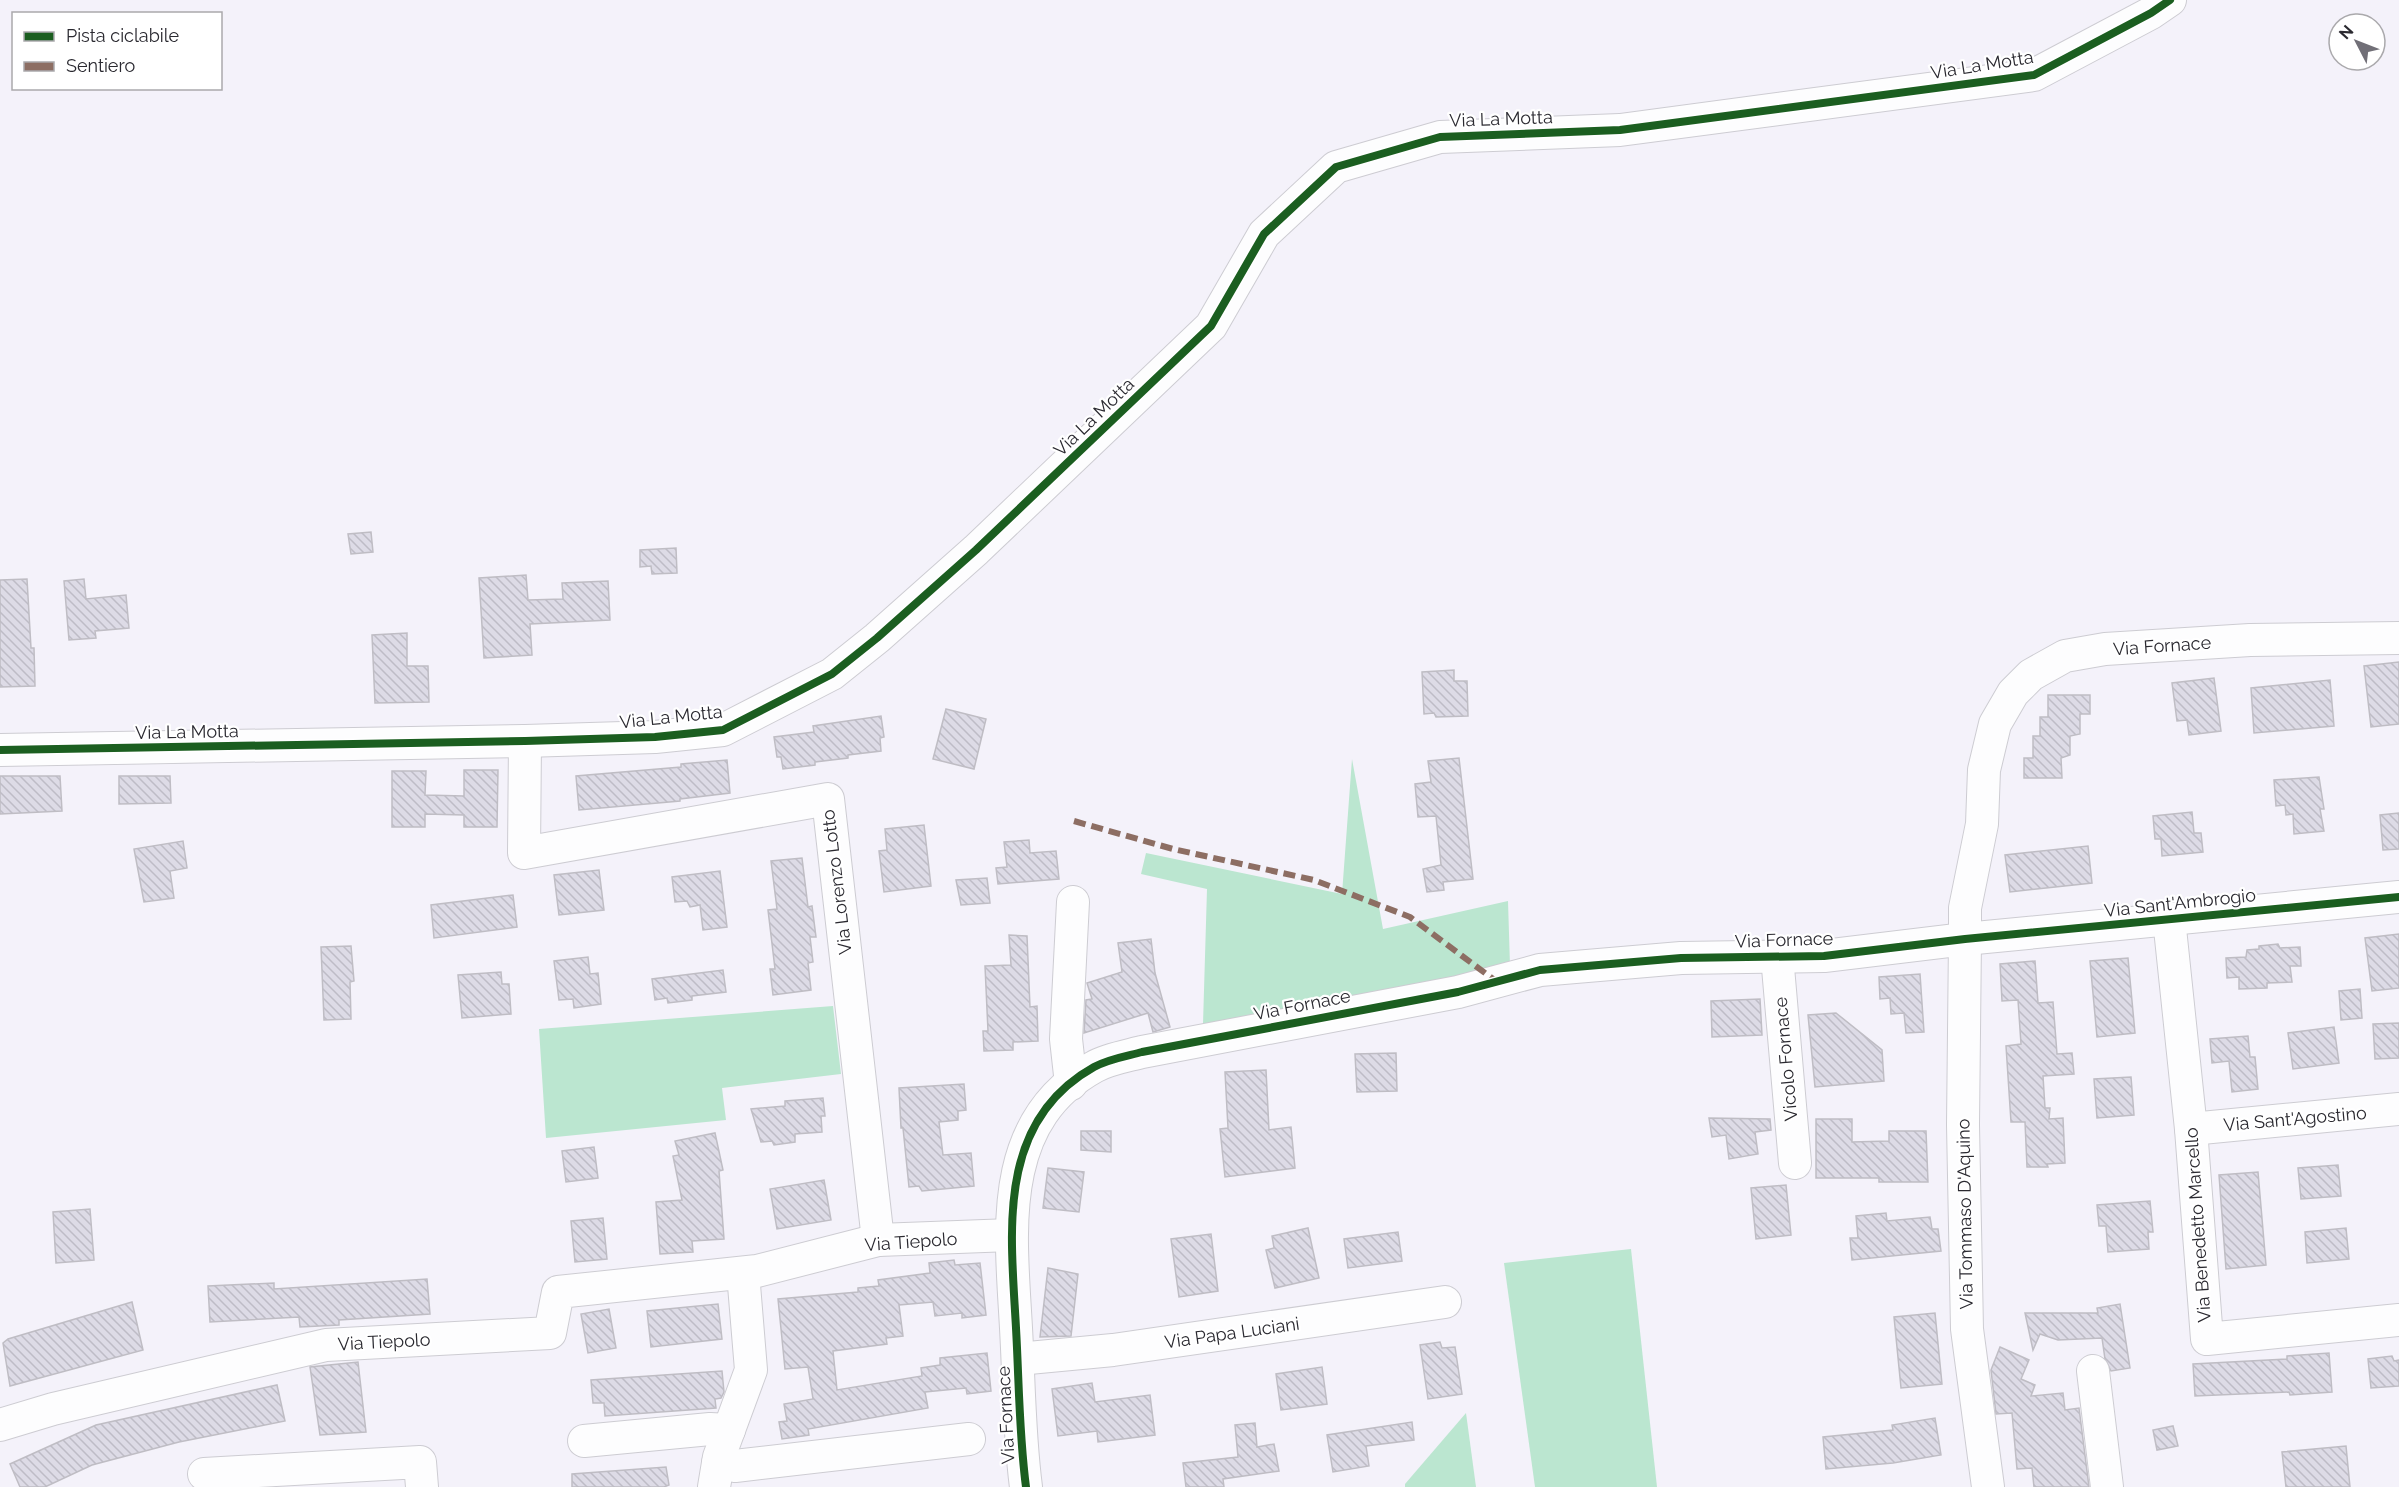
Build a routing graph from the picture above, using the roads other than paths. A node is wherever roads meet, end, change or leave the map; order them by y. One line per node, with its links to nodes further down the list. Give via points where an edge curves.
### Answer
1 (2170, 0): 3 (street, Via La Motta, via 2034,75 1620,130 1440,137 1336,167 1264,234 1211,326 976,550 832,674 723,730 655,737)
2 (2399, 638): 8 (street, Via Fornace, via 2250,640 2105,649 2065,656 2031,675 2004,706 1988,746 1982,824 1965,908)
3 (525, 741): 4 (street, Via La Motta); 15 (street, Via Lorenzo Lotto, via 524,853 828,799)
4 (0, 750)
5 (2399, 897): 7 (street, Via Sant'Ambrogio)
6 (1073, 902): 10 (street, via 1066,1039)
7 (2169, 919): 8 (street, Via Sant'Ambrogio); 12 (street, Via Benedetto Marcello)
8 (1965, 939): 9 (street, Via Fornace, via 1824,956); 29 (street, Via Tommaso D'Aquino, via 1967,1329)
9 (1777, 956): 10 (street, Via Fornace, via 1681,958 1540,970 1458,992 1142,1052 1095,1066); 13 (street, Vicolo Fornace)
10 (1071, 1084): 14 (street, Via Fornace, via 1049,1104 1032,1130 1017,1171)
11 (2399, 1109): 12 (street, Via Sant'Agostino)
12 (2191, 1129): 18 (street, Via Benedetto Marcello, via 2207,1339)
13 (1795, 1162)
14 (1011, 1235): 15 (street, Via Tiepolo); 19 (street, Via Fornace)
15 (878, 1240): 16 (street, Via Tiepolo)
16 (743, 1272): 21 (street, Via Tiepolo, via 558,1292 550,1333 326,1345); 22 (street, via 750,1370)
17 (1445, 1302): 19 (street, Via Papa Luciani, via 1125,1349)
18 (2399, 1320)
19 (1018, 1359): 28 (street, Via Fornace)
20 (2093, 1371): 30 (street)
21 (0, 1425)
22 (729, 1430): 24 (street); 26 (street)
23 (969, 1439): 26 (street, via 735,1466)
24 (584, 1441)
25 (204, 1474): 27 (street, via 420,1462)
26 (716, 1475)
27 (422, 1487)
28 (1026, 1487)
29 (1988, 1487)
30 (2107, 1487)

